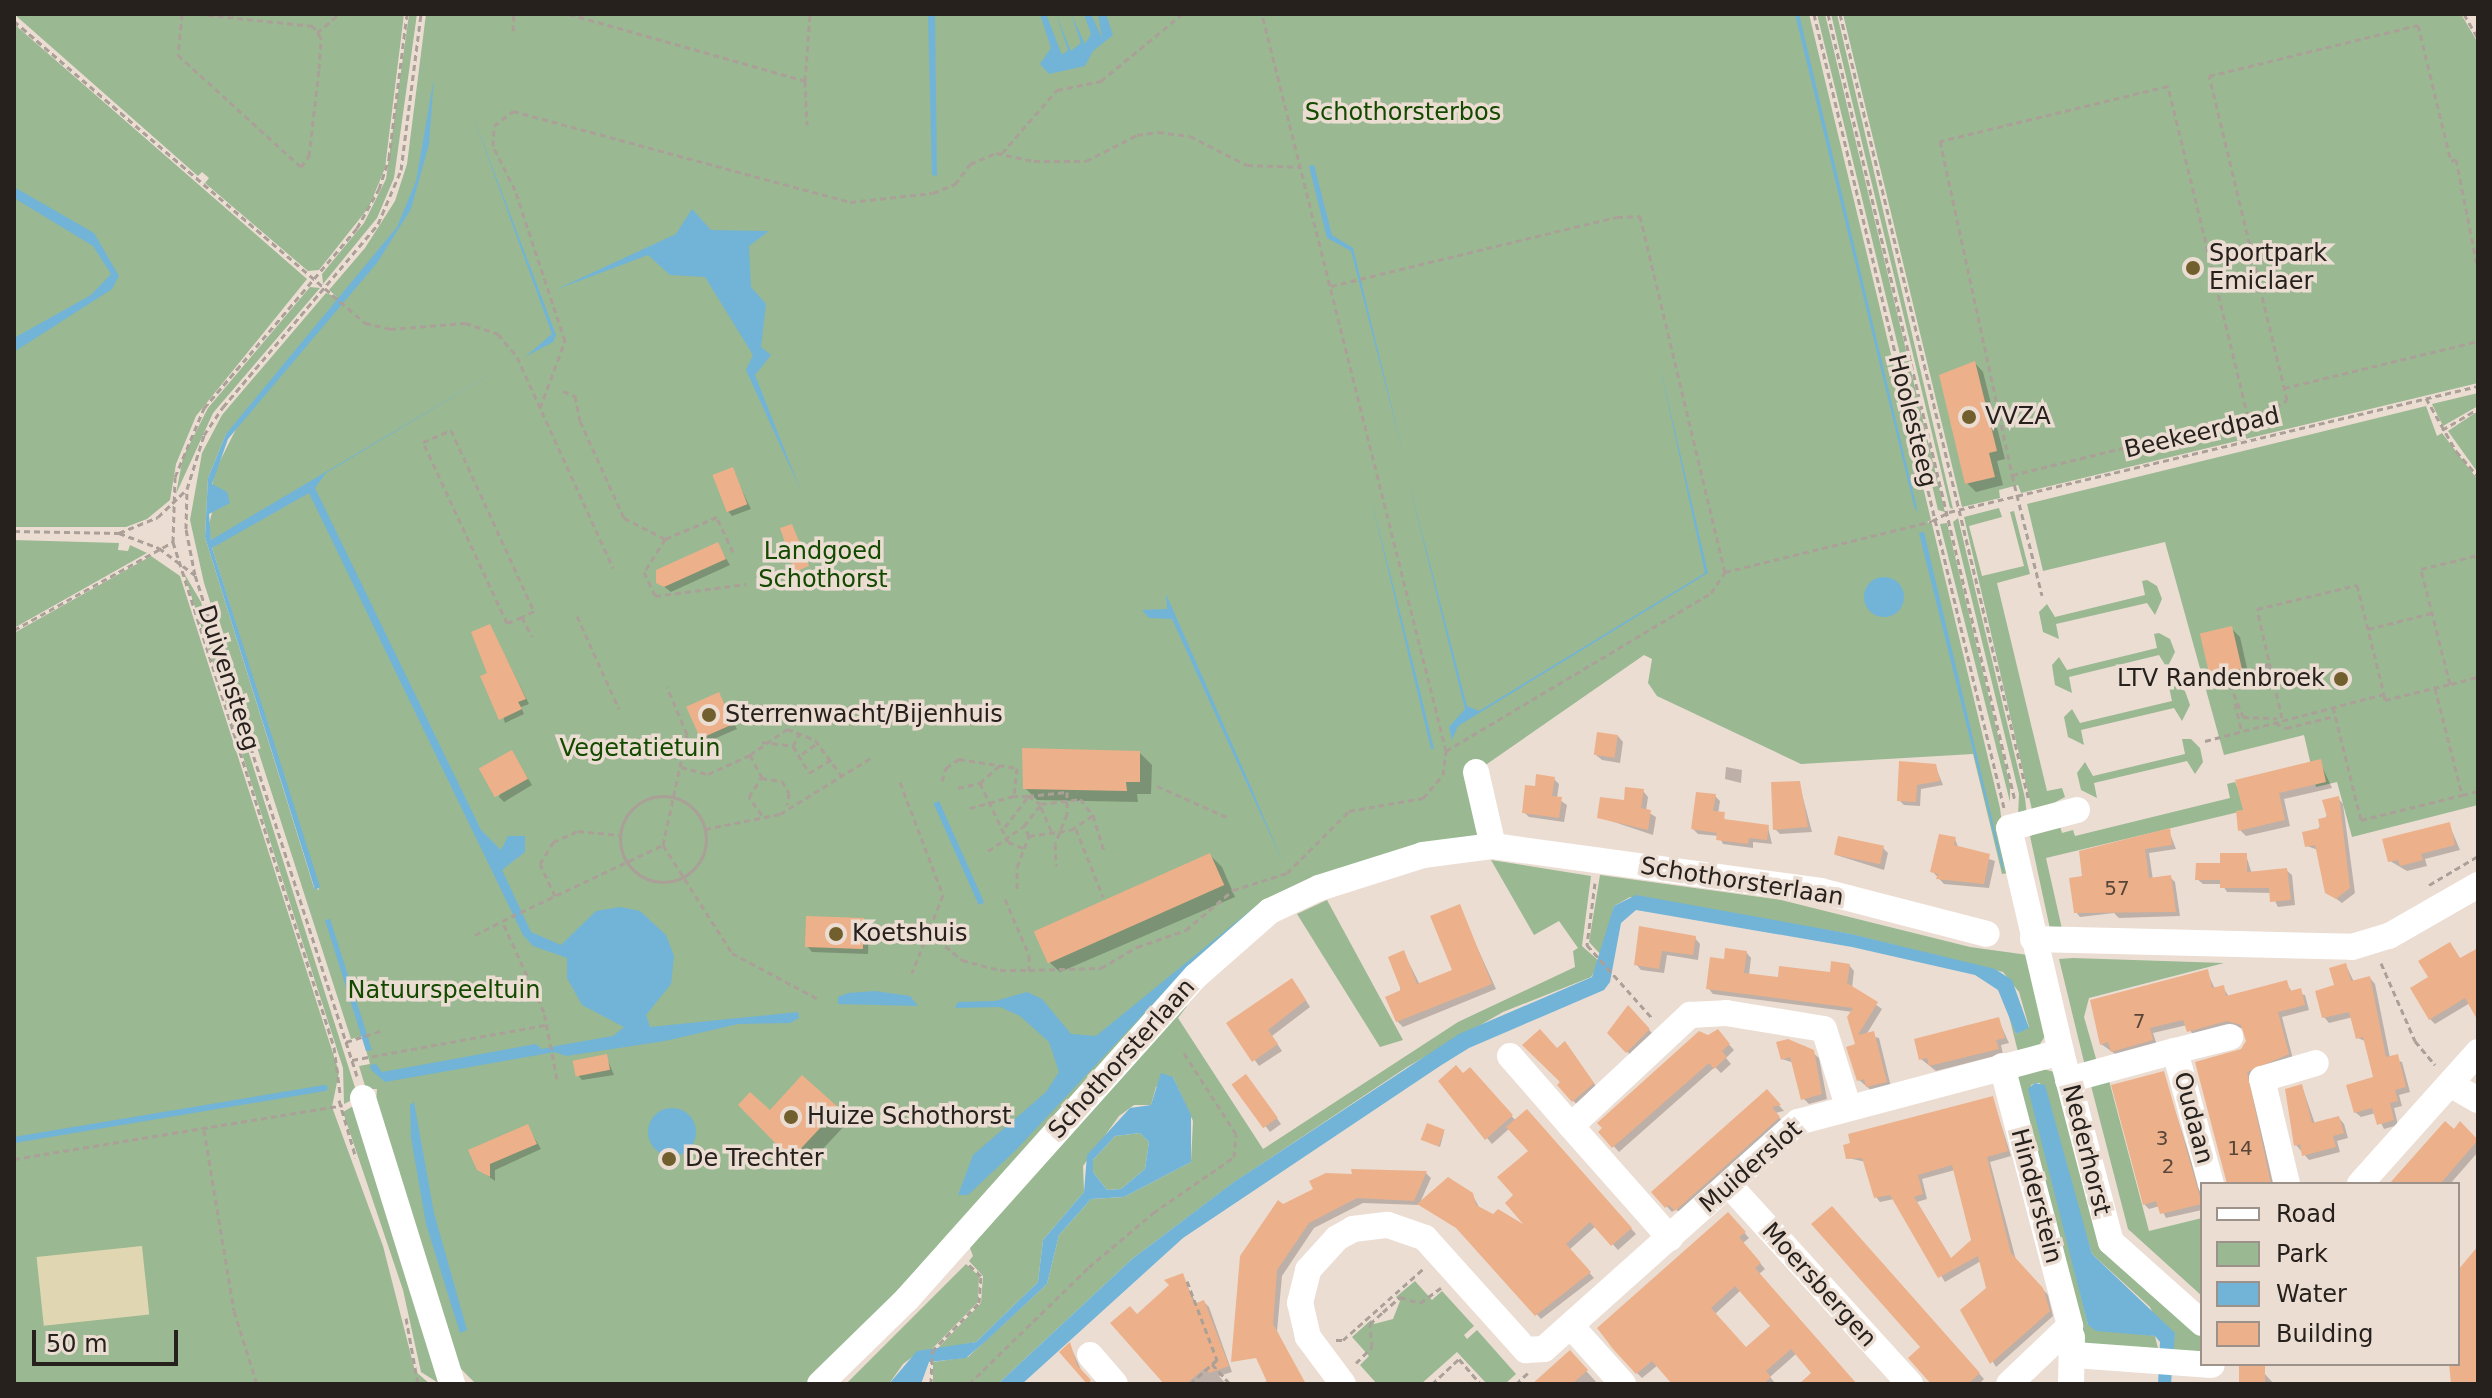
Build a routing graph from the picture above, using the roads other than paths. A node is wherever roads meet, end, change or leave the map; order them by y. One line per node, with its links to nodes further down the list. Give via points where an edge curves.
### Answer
1 (1476, 772): 3 (street)
2 (2077, 810): 6 (street, via 2019,825)
3 (1493, 846): 5 (street, Schothorsterlaan, via 1821,891); 33 (street, Schothorsterlaan, via 1400,861 1319,888 1257,921 1196,976 907,1299)
4 (2478, 885): 6 (street, via 2372,942 2309,949)
5 (1987, 934)
6 (2033, 939): 9 (street, Nederhorst)
7 (2230, 1037): 8 (street, Oudaan)
8 (2175, 1051): 14 (street, Oudaan); 20 (street, Oudaan)
9 (2061, 1052): 13 (street, Muiderslot); 14 (street, Nederhorst)
10 (2478, 1052): 15 (street)
11 (1510, 1056): 19 (street)
12 (2316, 1063): 21 (street, via 2262,1079)
13 (2002, 1066): 18 (street, Muiderslot); 27 (street, Hinderstein)
14 (2068, 1080): 25 (street, Nederhorst, via 2111,1242)
15 (2450, 1084): 16 (street); 22 (street)
16 (2478, 1100)
17 (351, 1102): 31 (street)
18 (1848, 1106): 19 (street, via 1824,1029 1726,1013 1690,1015); 23 (street, Muiderslot, via 1798,1122)
19 (1571, 1126): 24 (street)
20 (2210, 1182)
21 (2287, 1182)
22 (2362, 1182)
23 (1729, 1185): 24 (street, Muiderslot); 36 (street, Moersbergen)
24 (1670, 1238): 26 (street, Muiderslot)
25 (2200, 1321)
26 (1571, 1326): 32 (street, Muiderslot, via 1544,1349 1526,1350 1437,1248 1417,1234 1388,1225 1353,1229 1337,1238 1308,1270 1302,1286 1301,1321 1317,1354); 35 (street)
27 (2070, 1326): 29 (street, Hinderstein); 37 (street)
28 (1090, 1355): 34 (street)
29 (2075, 1355): 30 (street, via 2167,1361); 38 (street, Hinderstein)
30 (2212, 1371)
31 (456, 1378)
32 (1340, 1381)
33 (820, 1384)
34 (1115, 1384)
35 (1623, 1384)
36 (1910, 1384)
37 (2009, 1384)
38 (2071, 1384)

